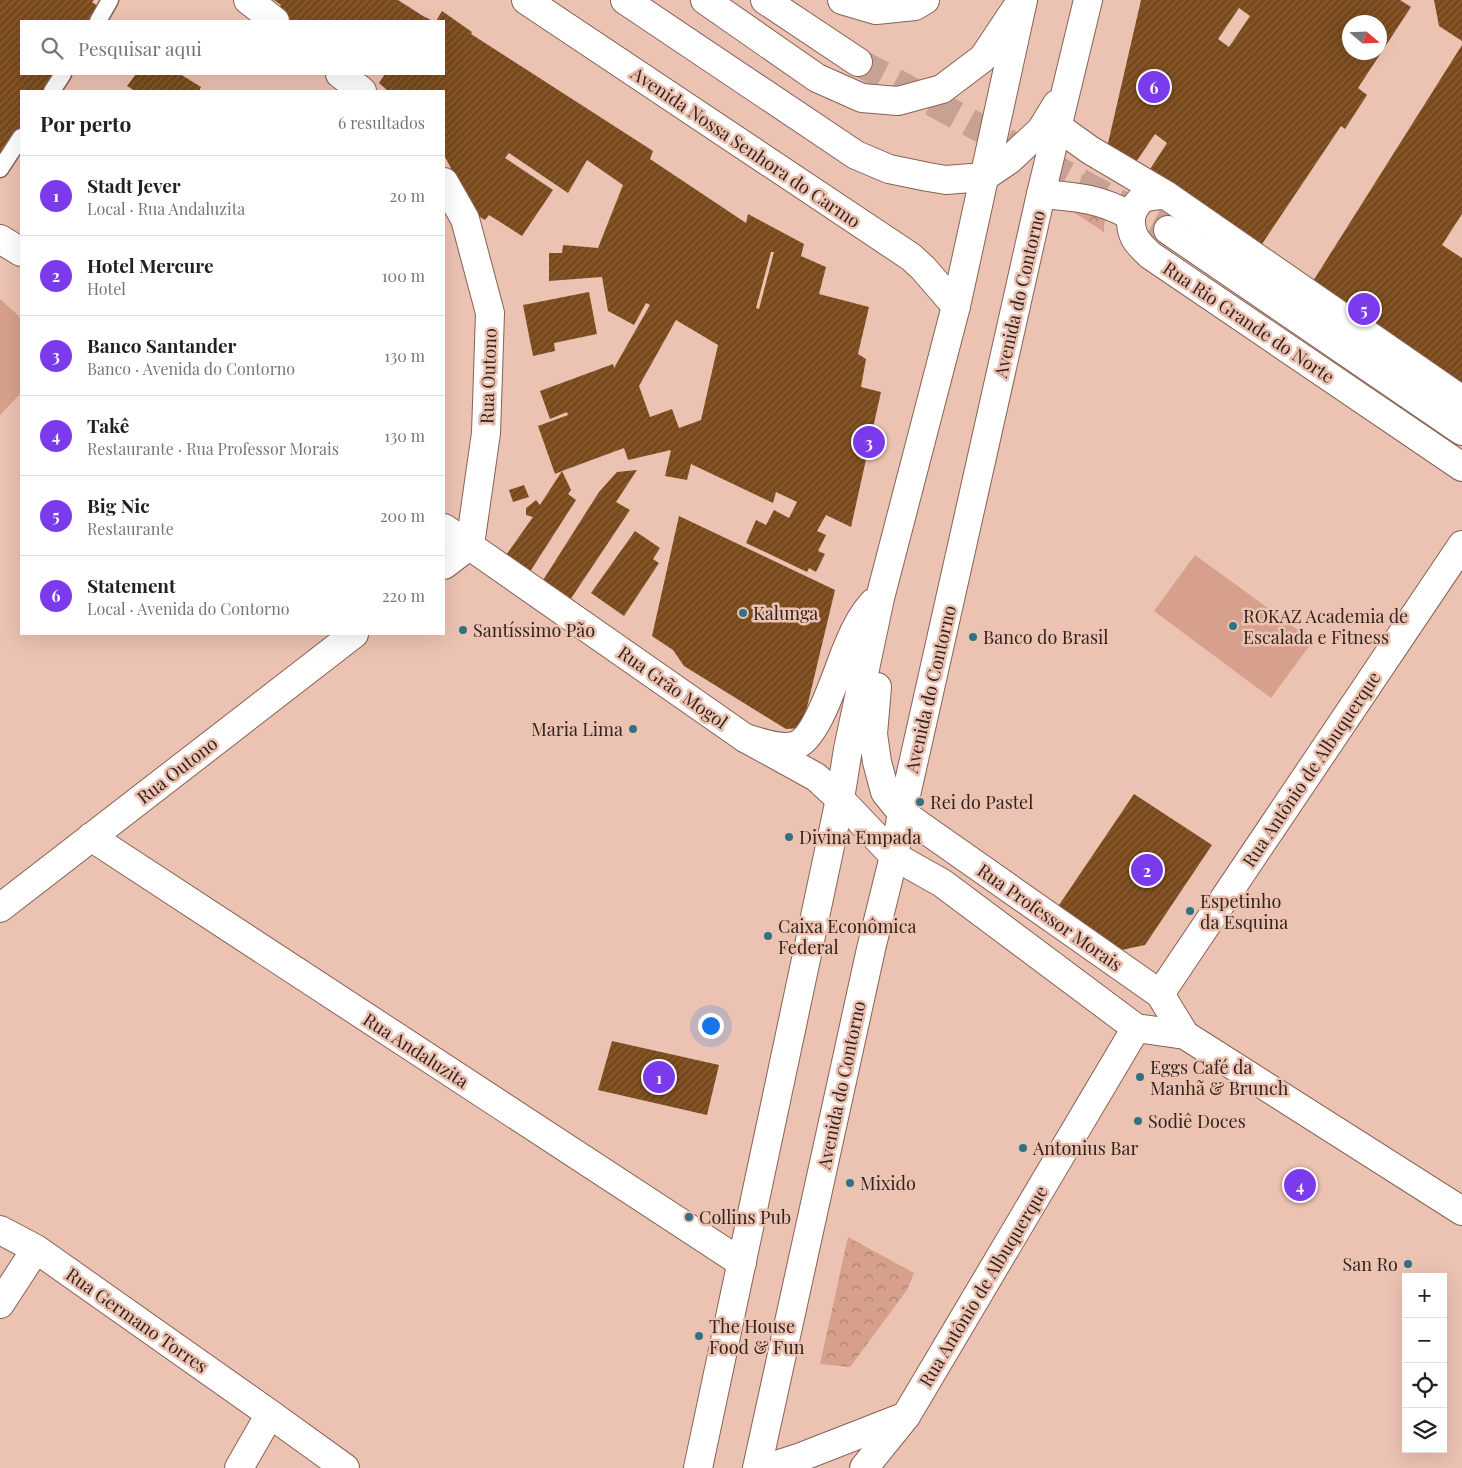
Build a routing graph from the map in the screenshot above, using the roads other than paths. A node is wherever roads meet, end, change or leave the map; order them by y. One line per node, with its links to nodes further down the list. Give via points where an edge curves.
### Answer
1 (110, 0): 11 (lane)
2 (248, 0): 12 (street)
3 (526, 0): 30 (street, Avenida Nossa Senhora do Carmo, via 911,257)
4 (625, 0): 22 (street, via 856,154 889,169 928,177 946,180)
5 (705, 0): 9 (street, via 817,78 862,98 898,101 942,89 983,58)
6 (765, 0): 13 (street)
7 (842, 0): 8 (street, via 876,10 915,6)
8 (925, 0)
9 (1022, 0): 22 (street)
10 (1088, 0): 16 (street, Avenida do Contorno)
11 (99, 20)
12 (274, 20)
13 (858, 62)
14 (62, 75): 17 (lane)
15 (341, 75): 18 (street)
16 (1069, 83): 19 (street, Avenida do Contorno); 22 (street, via 1041,130 1009,160)
17 (53, 90)
18 (361, 90)
19 (1058, 127): 24 (street, Avenida do Contorno); 25 (street)
20 (20, 139): 21 (lane)
21 (0, 170)
22 (984, 177): 30 (street)
23 (445, 184): 35 (street, Rua Outono, via 465,219 490,313 486,433)
24 (1041, 194): 26 (street, via 1083,197); 42 (street, Avenida do Contorno)
25 (1166, 195): 26 (street, via 1144,197); 31 (street)
26 (1130, 216): 33 (street, Rua Rio Grande do Norte, via 1130,228 1135,238 1150,255)
27 (1168, 230): 32 (street)
28 (0, 239): 29 (street)
29 (20, 251)
30 (956, 306): 38 (street)
31 (1462, 400)
32 (1462, 431)
33 (1462, 468)
34 (445, 529): 35 (street, Rua Grão Mogol)
35 (470, 545): 37 (street); 40 (street, Rua Grão Mogol)
36 (1462, 545): 46 (street, Rua Antônio de Albuquerque)
37 (445, 564)
38 (880, 598): 40 (street, via 860,620 824,708 803,741 795,746 783,746); 41 (street); 42 (street, Rua Professor Morais, via 883,654 872,734 885,792)
39 (353, 635): 43 (street, Rua Outono)
40 (746, 738): 41 (street, Rua Grão Mogol, via 816,776)
41 (840, 799): 44 (street, Rua Grão Mogol); 52 (street)
42 (902, 813): 44 (street, Avenida do Contorno); 46 (street, Rua Professor Morais)
43 (91, 836): 45 (street, Rua Outono); 52 (street, Rua Andaluzita)
44 (894, 856): 47 (street, Rua Professor Morais, via 942,883); 59 (street, Avenida do Contorno)
45 (0, 908)
46 (1160, 994): 48 (street, Rua Professor Morais)
47 (1136, 1028): 48 (street, Rua Professor Morais); 55 (street, Rua Antônio de Albuquerque)
48 (1185, 1035): 49 (street, Rua Professor Morais)
49 (1462, 1211)
50 (0, 1230): 51 (street, Rua Germano Torres)
51 (36, 1249): 53 (street); 54 (street, Rua Germano Torres)
52 (742, 1263): 58 (street)
53 (0, 1304)
54 (270, 1414): 56 (street); 57 (street, Rua Germano Torres)
55 (906, 1416): 60 (street); 61 (street, Rua Antônio de Albuquerque)
56 (239, 1468)
57 (344, 1468)
58 (698, 1468)
59 (758, 1468)
60 (767, 1468)
61 (864, 1468)

